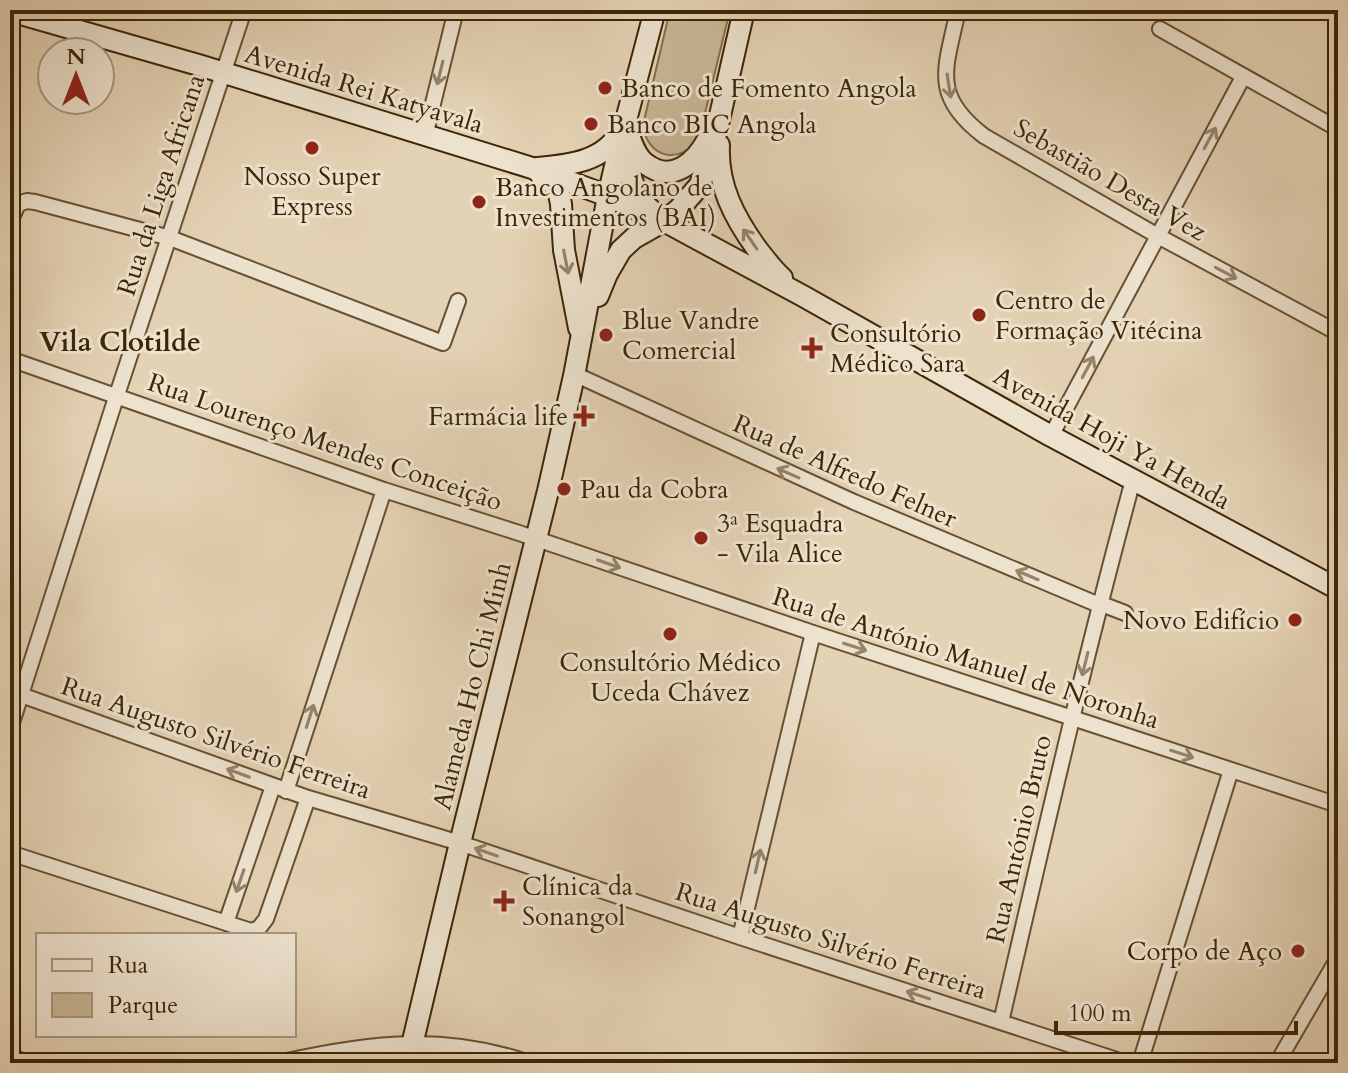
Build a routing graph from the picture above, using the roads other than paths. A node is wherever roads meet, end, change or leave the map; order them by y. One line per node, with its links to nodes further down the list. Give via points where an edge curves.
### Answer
1 (244, 10): 8 (street, Rua da Liga Africana)
2 (456, 10): 13 (street, one-way to 13)
3 (655, 10): 11 (main road)
4 (744, 10): 10 (main road)
5 (958, 10): 18 (street, Sebastião Desta Vez, one-way to 18, via 946,67 947,90 967,123)
6 (10, 11): 8 (main road, Avenida Rei Katyavala)
7 (1160, 29): 9 (street)
8 (223, 72): 13 (main road, Avenida Rei Katyavala); 19 (street, Rua da Liga Africana)
9 (1243, 77): 12 (street); 18 (street, one-way to 9)
10 (721, 113): 11 (main road, via 700,154 674,172 646,165); 16 (main road, via 700,185); 20 (main road, one-way to 10, via 774,271 733,212 719,164)
11 (625, 124): 14 (main road, via 600,154 569,165); 15 (main road); 16 (main road, via 634,189)
12 (1338, 129)
13 (425, 136): 14 (main road, Avenida Rei Katyavala)
14 (532, 168): 15 (main road, Avenida Rei Katyavala); 23 (main road, one-way to 23, via 559,194)
15 (608, 196): 16 (main road, Avenida Hoji Ya Henda); 23 (main road)
16 (664, 221): 20 (main road, Avenida Hoji Ya Henda); 23 (main road, via 621,250)
17 (10, 222): 19 (street, via 18,204 27,201)
18 (1158, 236): 22 (street, Sebastião Desta Vez, one-way to 22); 27 (street, one-way to 18)
19 (170, 238): 21 (street, via 443,343); 26 (street, Rua da Liga Africana)
20 (803, 296): 27 (main road, Avenida Hoji Ya Henda)
21 (458, 301)
22 (1338, 333)
23 (582, 340): 25 (main road, Alameda Ho Chi Minh)
24 (10, 359): 26 (street, Rua Lourenço Mendes Conceição)
25 (574, 376): 30 (main road, Alameda Ho Chi Minh); 32 (street, Rua de Alfredo Felner, one-way to 25, via 854,502)
26 (116, 397): 29 (street, Rua Lourenço Mendes Conceição); 35 (street, Rua da Liga Africana)
27 (1051, 436): 28 (main road, Avenida Hoji Ya Henda)
28 (1133, 480): 31 (main road, Avenida Hoji Ya Henda); 32 (street, Rua António Bruto)
29 (384, 490): 30 (street, Rua Lourenço Mendes Conceição); 39 (street, one-way to 29)
30 (535, 539): 34 (street, Rua de António Manuel de Noronha, one-way to 34); 42 (main road, Alameda Ho Chi Minh)
31 (1338, 589)
32 (1099, 604): 33 (street, Rua de Alfredo Felner); 36 (street, Rua António Bruto, one-way to 36)
33 (1125, 613)
34 (813, 633): 36 (street, Rua de António Manuel de Noronha, one-way to 36); 45 (street, one-way to 34)
35 (15, 693): 37 (street, Rua da Liga Africana); 39 (street, Rua Augusto Silvério Ferreira, one-way to 35)
36 (1071, 717): 38 (street, Rua de António Manuel de Noronha, one-way to 38); 47 (street, Rua António Bruto)
37 (10, 729)
38 (1231, 770): 41 (street, Rua de António Manuel de Noronha); 54 (street)
39 (280, 788): 40 (street, Rua Augusto Silvério Ferreira); 44 (street, one-way to 44)
40 (308, 798): 42 (street, Rua Augusto Silvério Ferreira); 44 (street, via 266,919 251,931)
41 (1338, 805)
42 (460, 843): 45 (street, Rua Augusto Silvério Ferreira, one-way to 42); 49 (main road, Alameda Ho Chi Minh)
43 (10, 853): 44 (street)
44 (226, 923)
45 (740, 937): 47 (street, Rua Augusto Silvério Ferreira, one-way to 45)
46 (1338, 958): 55 (street)
47 (1001, 1022): 53 (street, Rua Augusto Silvério Ferreira)
48 (10, 1055): 50 (street)
49 (410, 1057): 51 (street, via 351,1051); 52 (street, via 459,1047)
50 (25, 1063)
51 (287, 1063)
52 (523, 1063)
53 (1126, 1063)
54 (1140, 1063)
55 (1277, 1063)

